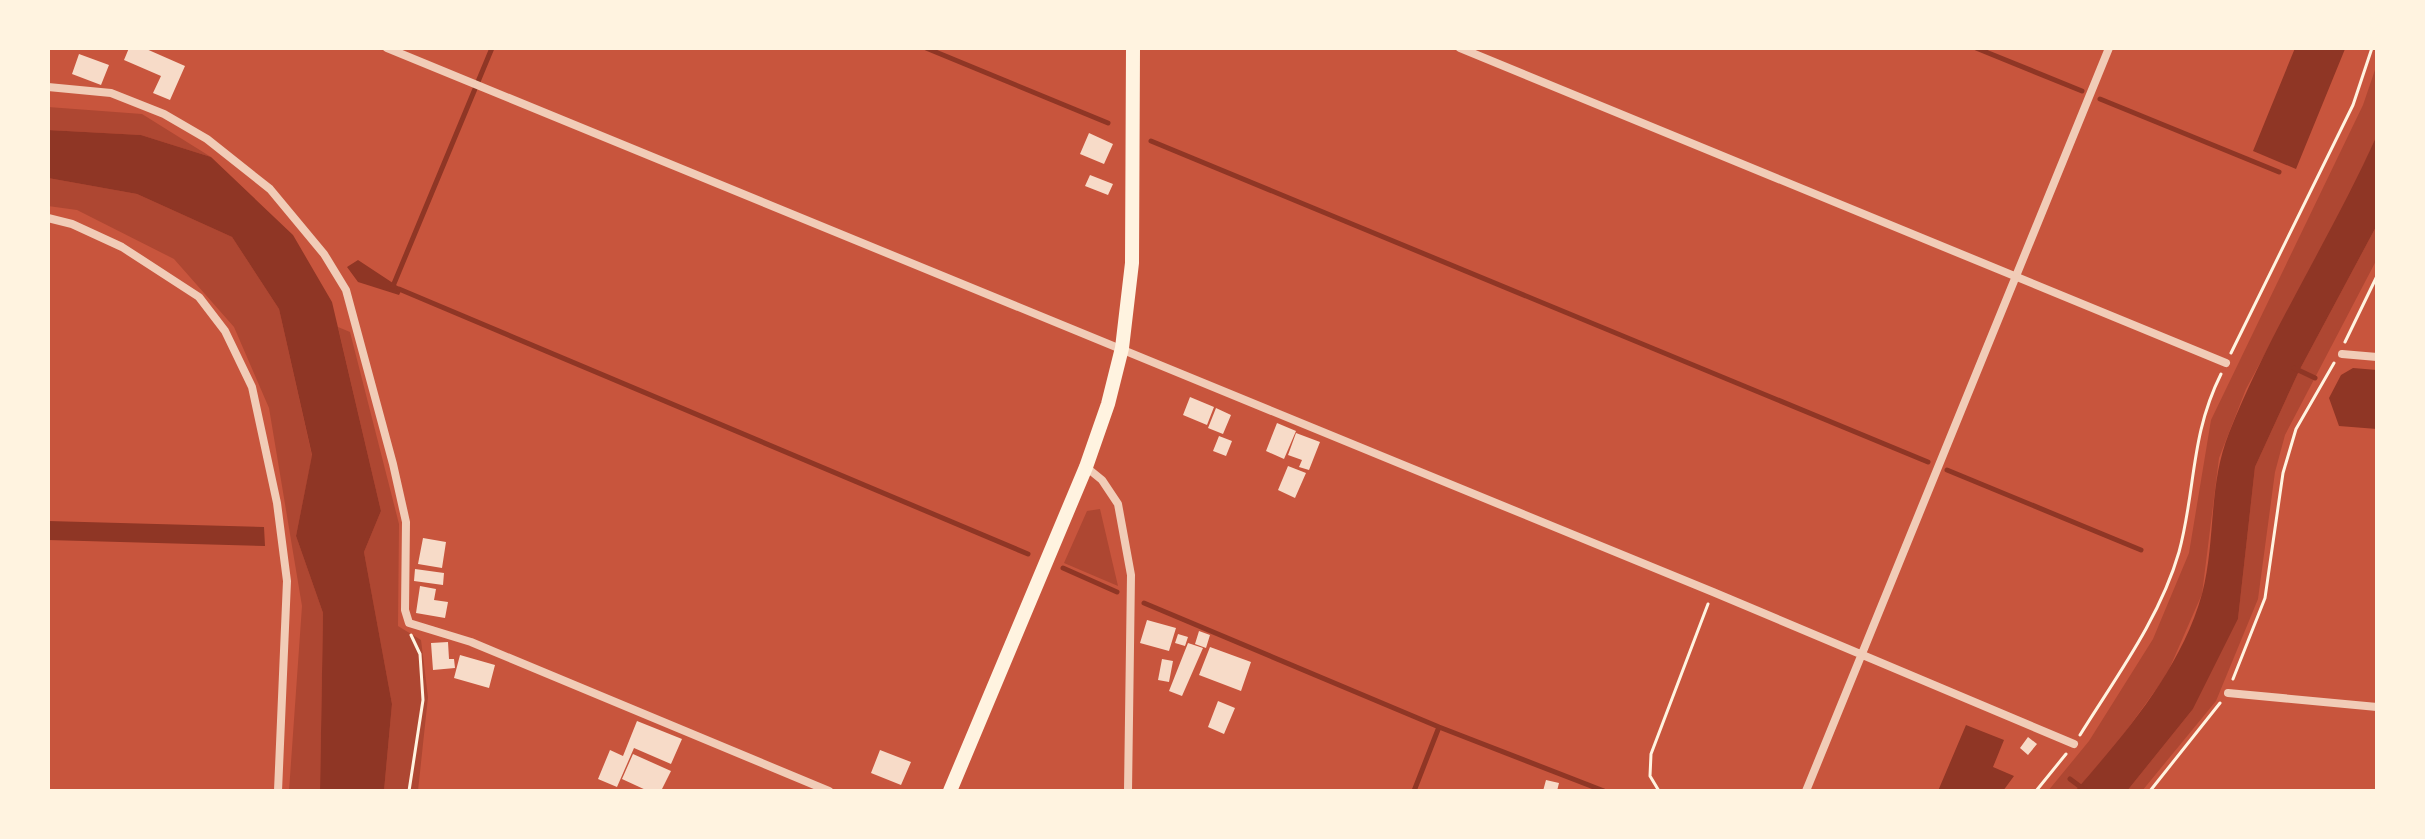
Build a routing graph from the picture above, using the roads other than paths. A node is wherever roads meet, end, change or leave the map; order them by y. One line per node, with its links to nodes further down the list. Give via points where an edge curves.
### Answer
1 (387, 48): 8 (street)
2 (1133, 48): 8 (main road, via 1132,263)
3 (1460, 48): 7 (street)
4 (2109, 48): 7 (street)
5 (48, 87): 18 (street, via 111,93 207,139 270,189 324,254 346,290 393,464 406,522 409,623 496,652)
6 (48, 218): 17 (street, via 122,247 199,297 225,331 252,387 277,503 287,581)
7 (2016, 276): 11 (street); 13 (street)
8 (1122, 348): 12 (main road); 13 (street)
9 (2342, 354): 10 (street)
10 (2377, 357)
11 (2226, 363)
12 (1086, 467): 19 (main road); 20 (street, via 1118,504 1131,575)
13 (1861, 653): 16 (street); 21 (street)
14 (2228, 693): 15 (street)
15 (2377, 707)
16 (2074, 744)
17 (278, 791)
18 (829, 791)
19 (950, 791)
20 (1128, 791)
21 (1806, 791)

